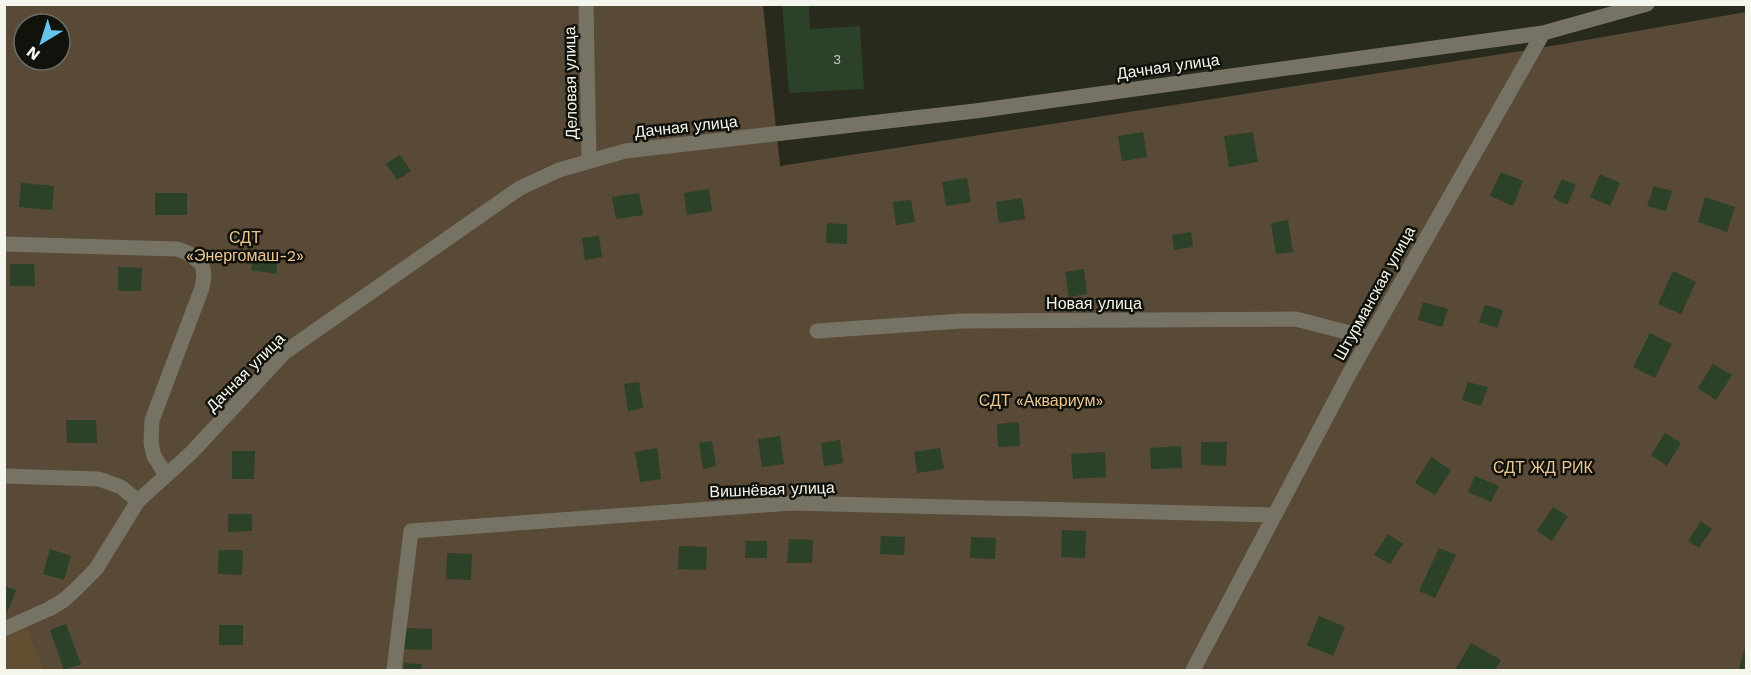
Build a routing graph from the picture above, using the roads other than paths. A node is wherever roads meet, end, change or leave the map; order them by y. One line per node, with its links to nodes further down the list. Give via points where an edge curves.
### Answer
1 (586, 4): 4 (street, Деловая улица)
2 (1647, 4): 3 (street)
3 (1543, 33): 4 (street, Дачная улица, via 987,109 625,151); 7 (street, Штурманская улица)
4 (589, 160): 8 (street, Дачная улица, via 520,188 285,352)
5 (4, 244): 8 (street, via 177,249 202,264 202,288 152,420 154,456)
6 (817, 331): 7 (street, Новая улица, via 961,321 1296,319)
7 (1369, 338): 11 (street, Штурманская улица)
8 (166, 475): 10 (street, Дачная улица)
9 (4, 476): 10 (street, via 99,479 121,487)
10 (138, 501): 12 (street, Дачная улица, via 96,568 77,588 50,609)
11 (1275, 515): 13 (street, Вишнёвая улица, via 791,503 411,531); 14 (street, Штурманская улица)
12 (4, 628)
13 (394, 670)
14 (1193, 670)

